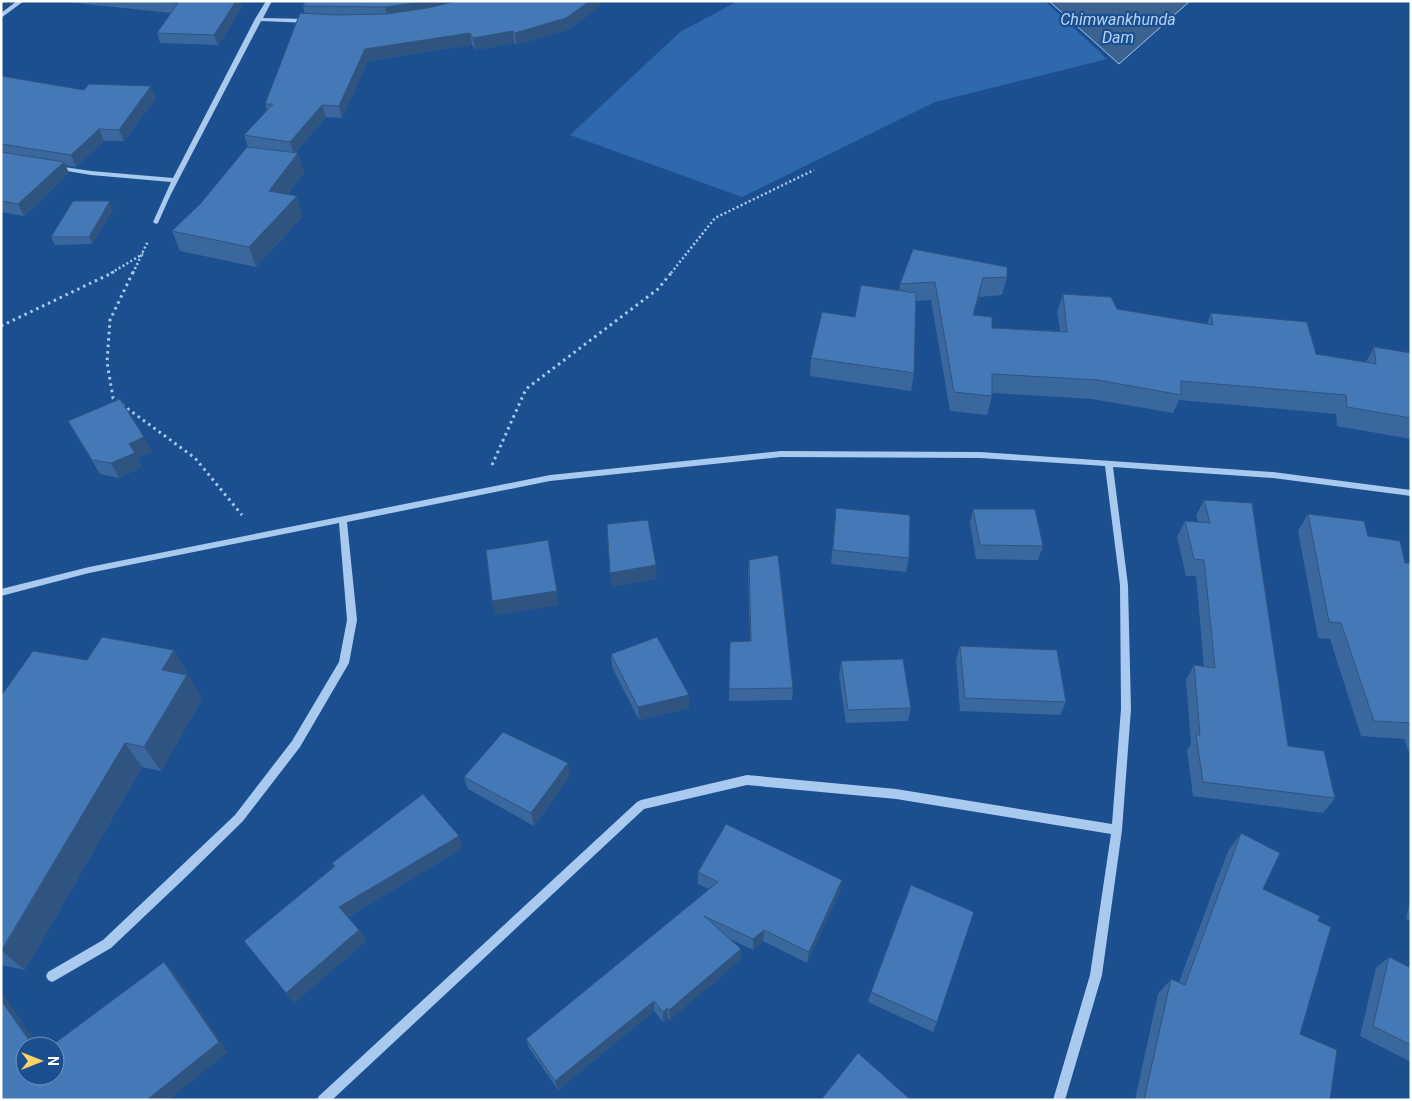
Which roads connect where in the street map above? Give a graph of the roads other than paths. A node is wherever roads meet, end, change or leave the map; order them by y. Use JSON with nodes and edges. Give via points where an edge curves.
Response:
{"nodes":[{"id":1,"x":21,"y":1,"type":"edge"},
{"id":2,"x":269,"y":1,"type":"edge"},
{"id":3,"x":1,"y":16,"type":"edge"},
{"id":4,"x":258,"y":19,"type":"junction"},
{"id":5,"x":312,"y":21,"type":"edge"},
{"id":6,"x":52,"y":167,"type":"edge"},
{"id":7,"x":176,"y":180,"type":"junction"},
{"id":8,"x":156,"y":222,"type":"road end"},
{"id":9,"x":1109,"y":464,"type":"junction"},
{"id":10,"x":1411,"y":493,"type":"edge"},
{"id":11,"x":343,"y":520,"type":"junction"},
{"id":12,"x":1,"y":593,"type":"edge"},
{"id":13,"x":1117,"y":830,"type":"junction"},
{"id":14,"x":52,"y":976,"type":"dead end"},
{"id":15,"x":323,"y":1100,"type":"edge"},
{"id":16,"x":1058,"y":1100,"type":"edge"}],
"edges":[{"from":1,"to":3,"type":"street"},
{"from":2,"to":4,"type":"street"},
{"from":4,"to":5,"type":"street"},
{"from":4,"to":7,"type":"street"},
{"from":6,"to":7,"type":"street"},
{"from":7,"to":8,"type":"street"},
{"from":9,"to":10,"type":"street","via":[[1273,474]]},
{"from":9,"to":11,"type":"street","via":[[980,455],[781,454],[550,478]]},
{"from":9,"to":13,"type":"street","via":[[1124,585],[1126,710]]},
{"from":11,"to":12,"type":"street","via":[[89,570]]},
{"from":11,"to":14,"type":"street","via":[[352,620],[344,663],[296,744],[239,818],[184,872],[107,944]]},
{"from":13,"to":15,"type":"street","via":[[896,794],[747,780],[641,805]]},
{"from":13,"to":16,"type":"street","via":[[1096,975]]}]}
